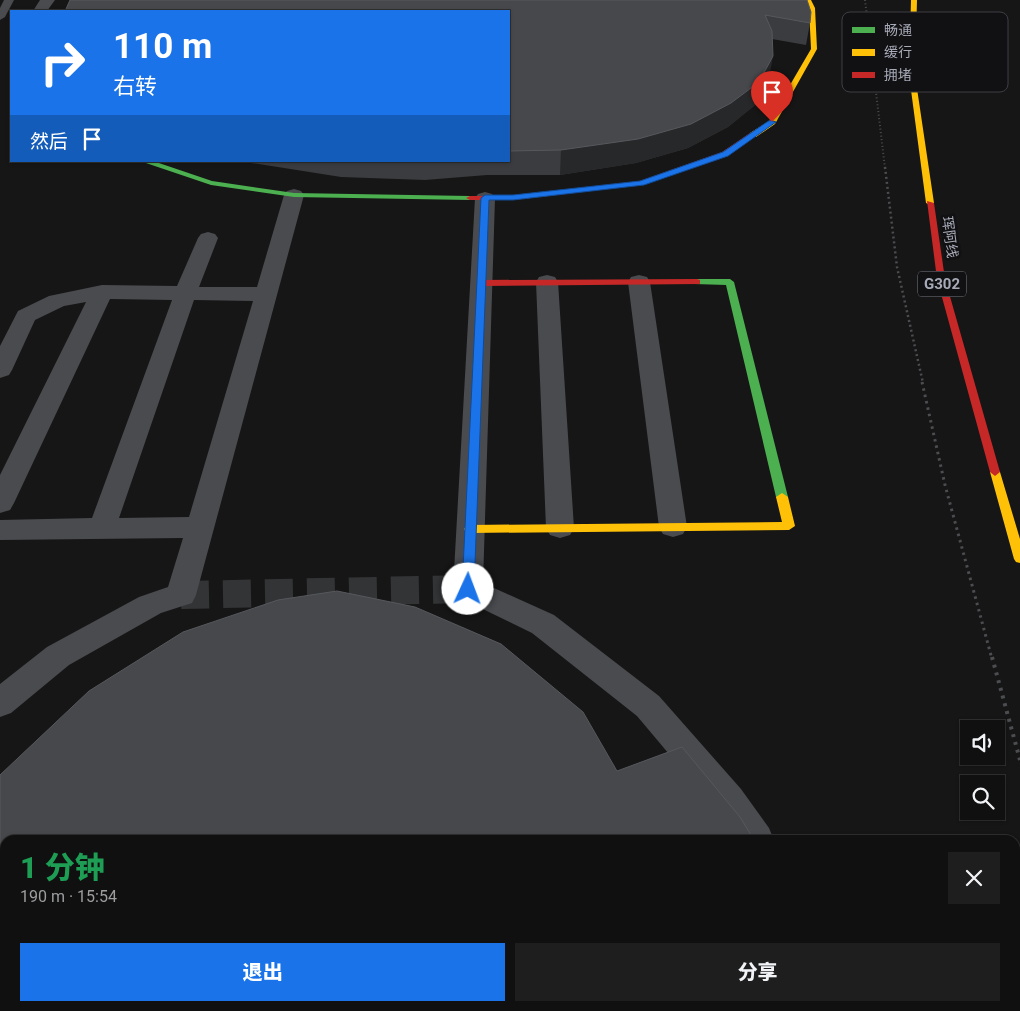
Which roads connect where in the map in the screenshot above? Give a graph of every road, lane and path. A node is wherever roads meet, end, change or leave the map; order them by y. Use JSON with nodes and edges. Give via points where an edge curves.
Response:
{"nodes":[{"id":1,"x":9,"y":0,"type":"edge"},
{"id":2,"x":808,"y":0,"type":"edge"},
{"id":3,"x":0,"y":17,"type":"edge"},
{"id":4,"x":876,"y":92,"type":"edge"},
{"id":5,"x":914,"y":92,"type":"edge"},
{"id":6,"x":147,"y":162,"type":"edge"},
{"id":7,"x":294,"y":195,"type":"junction"},
{"id":8,"x":485,"y":198,"type":"junction"},
{"id":9,"x":208,"y":238,"type":"dead end"},
{"id":10,"x":547,"y":282,"type":"junction"},
{"id":11,"x":639,"y":282,"type":"junction"},
{"id":12,"x":481,"y":283,"type":"junction"},
{"id":13,"x":102,"y":292,"type":"junction"},
{"id":14,"x":186,"y":293,"type":"junction"},
{"id":15,"x":266,"y":294,"type":"junction"},
{"id":16,"x":0,"y":370,"type":"edge"},
{"id":17,"x":7,"y":472,"type":"edge"},
{"id":18,"x":0,"y":503,"type":"edge"},
{"id":19,"x":200,"y":527,"type":"junction"},
{"id":20,"x":673,"y":527,"type":"junction"},
{"id":21,"x":102,"y":528,"type":"junction"},
{"id":22,"x":560,"y":528,"type":"junction"},
{"id":23,"x":470,"y":529,"type":"junction"},
{"id":24,"x":0,"y":530,"type":"edge"},
{"id":25,"x":1020,"y":559,"type":"edge"},
{"id":26,"x":0,"y":703,"type":"edge"},
{"id":27,"x":1020,"y":760,"type":"edge"},
{"id":28,"x":753,"y":835,"type":"edge"}],
"edges":[{"from":1,"to":3,"type":"lane"},
{"from":2,"to":8,"type":"main road","via":[[812,8],[814,49],[797,82],[772,122],[725,154],[641,183],[513,198]]},
{"from":4,"to":27,"type":"path","via":[[897,268],[945,485]]},
{"from":5,"to":25,"type":"main road","name":"珲阿线","number":"G302","via":[[941,279]]},
{"from":6,"to":7,"type":"main road","via":[[211,182]]},
{"from":7,"to":8,"type":"main road"},
{"from":7,"to":15,"type":"street"},
{"from":8,"to":12,"type":"street"},
{"from":9,"to":14,"type":"street"},
{"from":10,"to":11,"type":"main road"},
{"from":10,"to":12,"type":"main road"},
{"from":10,"to":22,"type":"street"},
{"from":11,"to":20,"type":"street"},
{"from":11,"to":20,"type":"main road","via":[[730,282],[789,526]]},
{"from":12,"to":23,"type":"street"},
{"from":13,"to":14,"type":"street"},
{"from":13,"to":16,"type":"street","via":[[56,301],[26,316]]},
{"from":13,"to":17,"type":"street"},
{"from":14,"to":15,"type":"street"},
{"from":14,"to":21,"type":"street"},
{"from":15,"to":19,"type":"street"},
{"from":17,"to":18,"type":"street"},
{"from":19,"to":21,"type":"street"},
{"from":19,"to":26,"type":"street","via":[[181,595],[150,605],[58,656]]},
{"from":20,"to":22,"type":"main road"},
{"from":21,"to":24,"type":"street"},
{"from":22,"to":23,"type":"main road"},
{"from":23,"to":28,"type":"street","via":[[468,589],[543,624],[648,706],[730,800]]}]}
